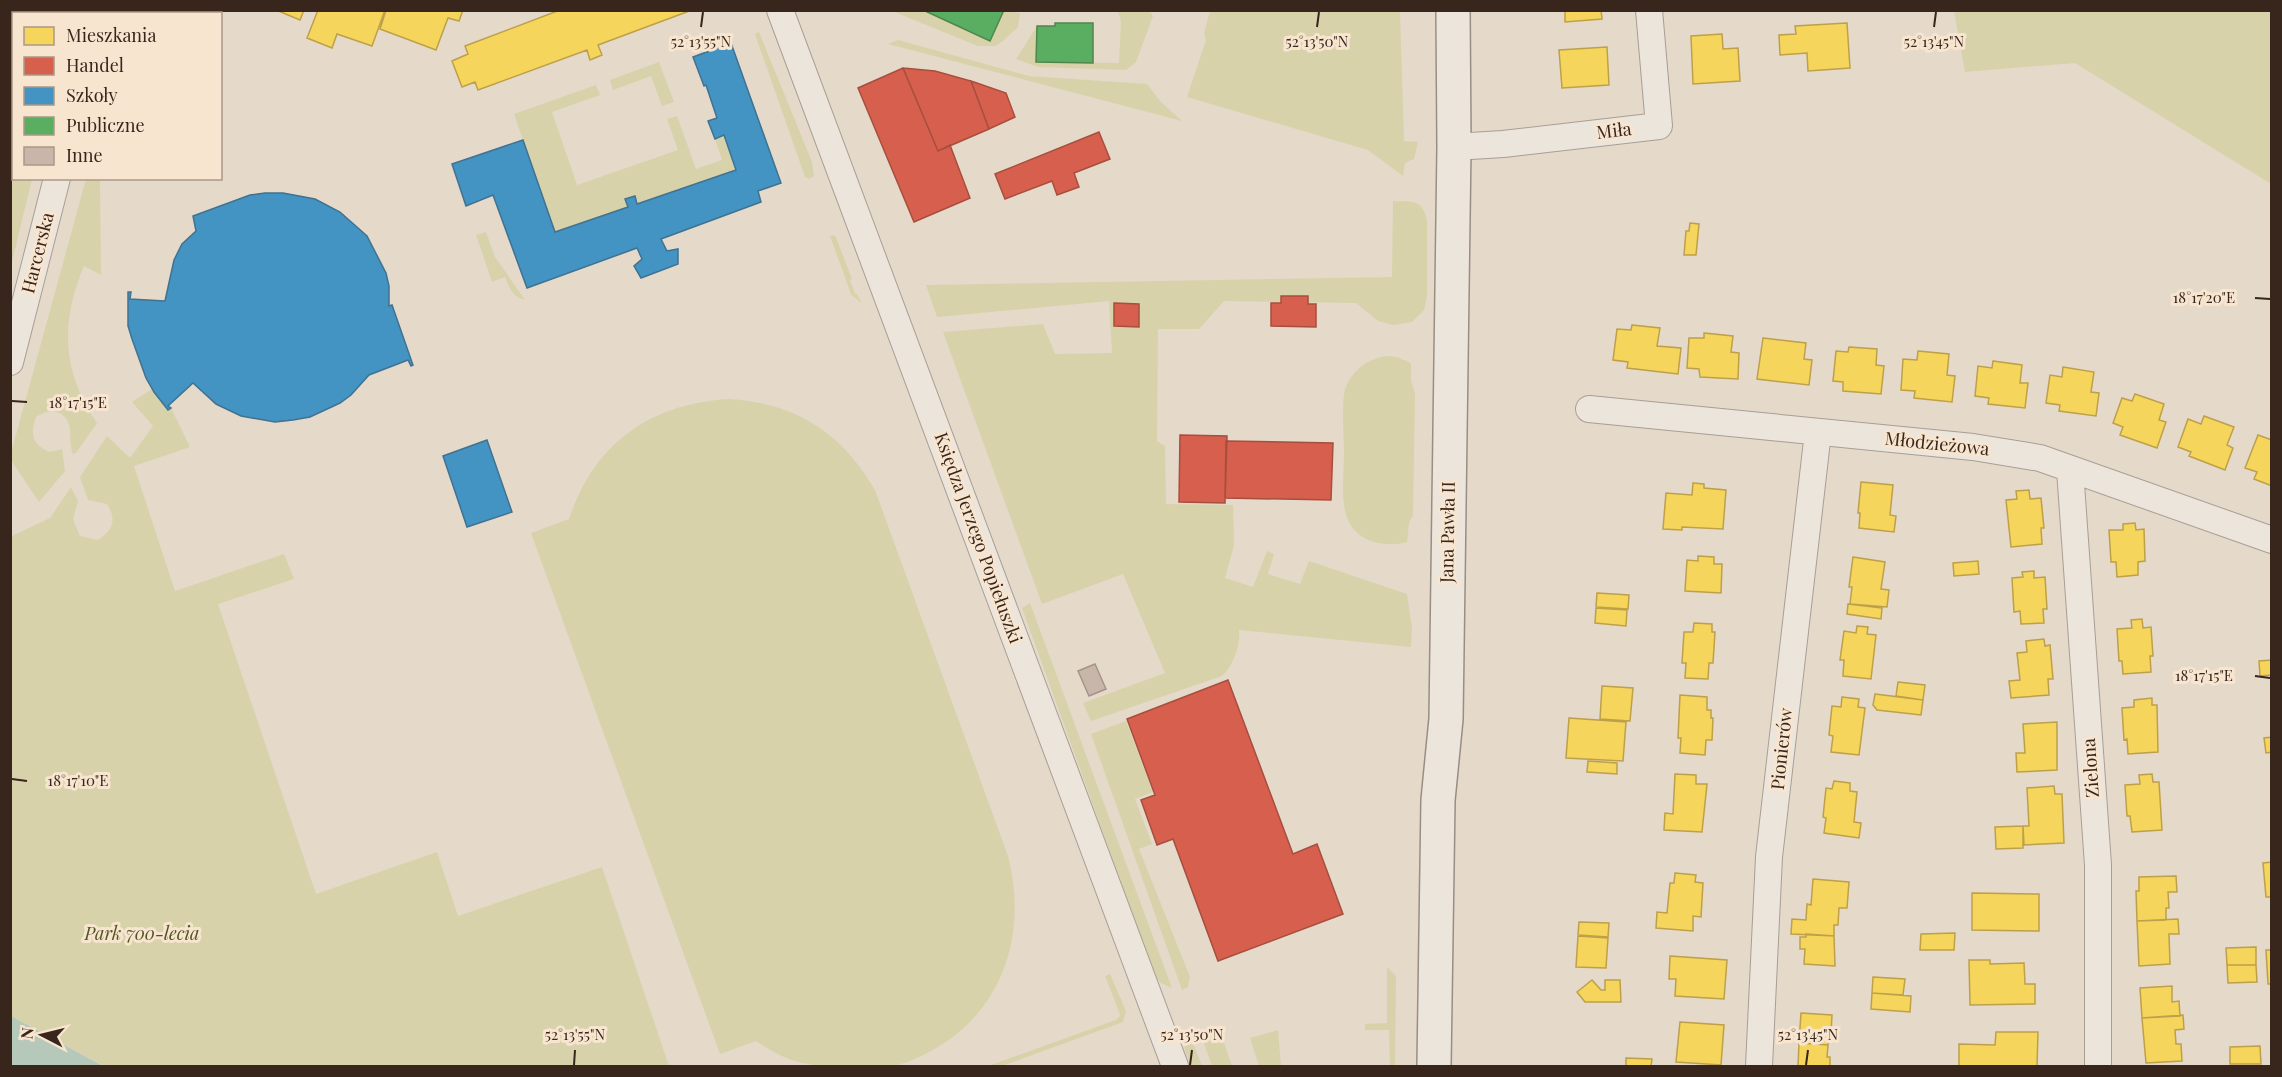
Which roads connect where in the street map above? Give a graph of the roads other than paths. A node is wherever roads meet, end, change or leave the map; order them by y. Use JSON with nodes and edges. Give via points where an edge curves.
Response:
{"nodes":[{"id":1,"x":780,"y":10,"type":"edge"},
{"id":2,"x":1453,"y":10,"type":"edge"},
{"id":3,"x":1649,"y":10,"type":"edge"},
{"id":4,"x":1454,"y":147,"type":"junction"},
{"id":5,"x":56,"y":180,"type":"edge"},
{"id":6,"x":10,"y":362,"type":"edge"},
{"id":7,"x":1589,"y":409,"type":"dead end"},
{"id":8,"x":1818,"y":432,"type":"junction"},
{"id":9,"x":2070,"y":470,"type":"junction"},
{"id":10,"x":2271,"y":540,"type":"edge"},
{"id":11,"x":1433,"y":1062,"type":"edge"},
{"id":12,"x":1175,"y":1066,"type":"edge"},
{"id":13,"x":1759,"y":1066,"type":"edge"},
{"id":14,"x":2098,"y":1066,"type":"edge"}],
"edges":[{"from":1,"to":12,"type":"street","name":"Księdza Jerzego Popiełuszki"},
{"from":2,"to":4,"type":"main road","name":"Jana Pawła II"},
{"from":3,"to":4,"type":"street","name":"Miła","via":[[1659,126]]},
{"from":4,"to":11,"type":"main road","name":"Jana Pawła II","via":[[1446,719],[1438,800]]},
{"from":5,"to":6,"type":"street","name":"Harcerska"},
{"from":7,"to":8,"type":"street","name":"Młodzieżowa"},
{"from":8,"to":9,"type":"street","name":"Młodzieżowa","via":[[1973,447],[2040,458]]},
{"from":8,"to":13,"type":"street","name":"Pionierów","via":[[1769,857]]},
{"from":9,"to":10,"type":"street","name":"Młodzieżowa"},
{"from":9,"to":14,"type":"street","name":"Zielona","via":[[2098,865]]}]}
